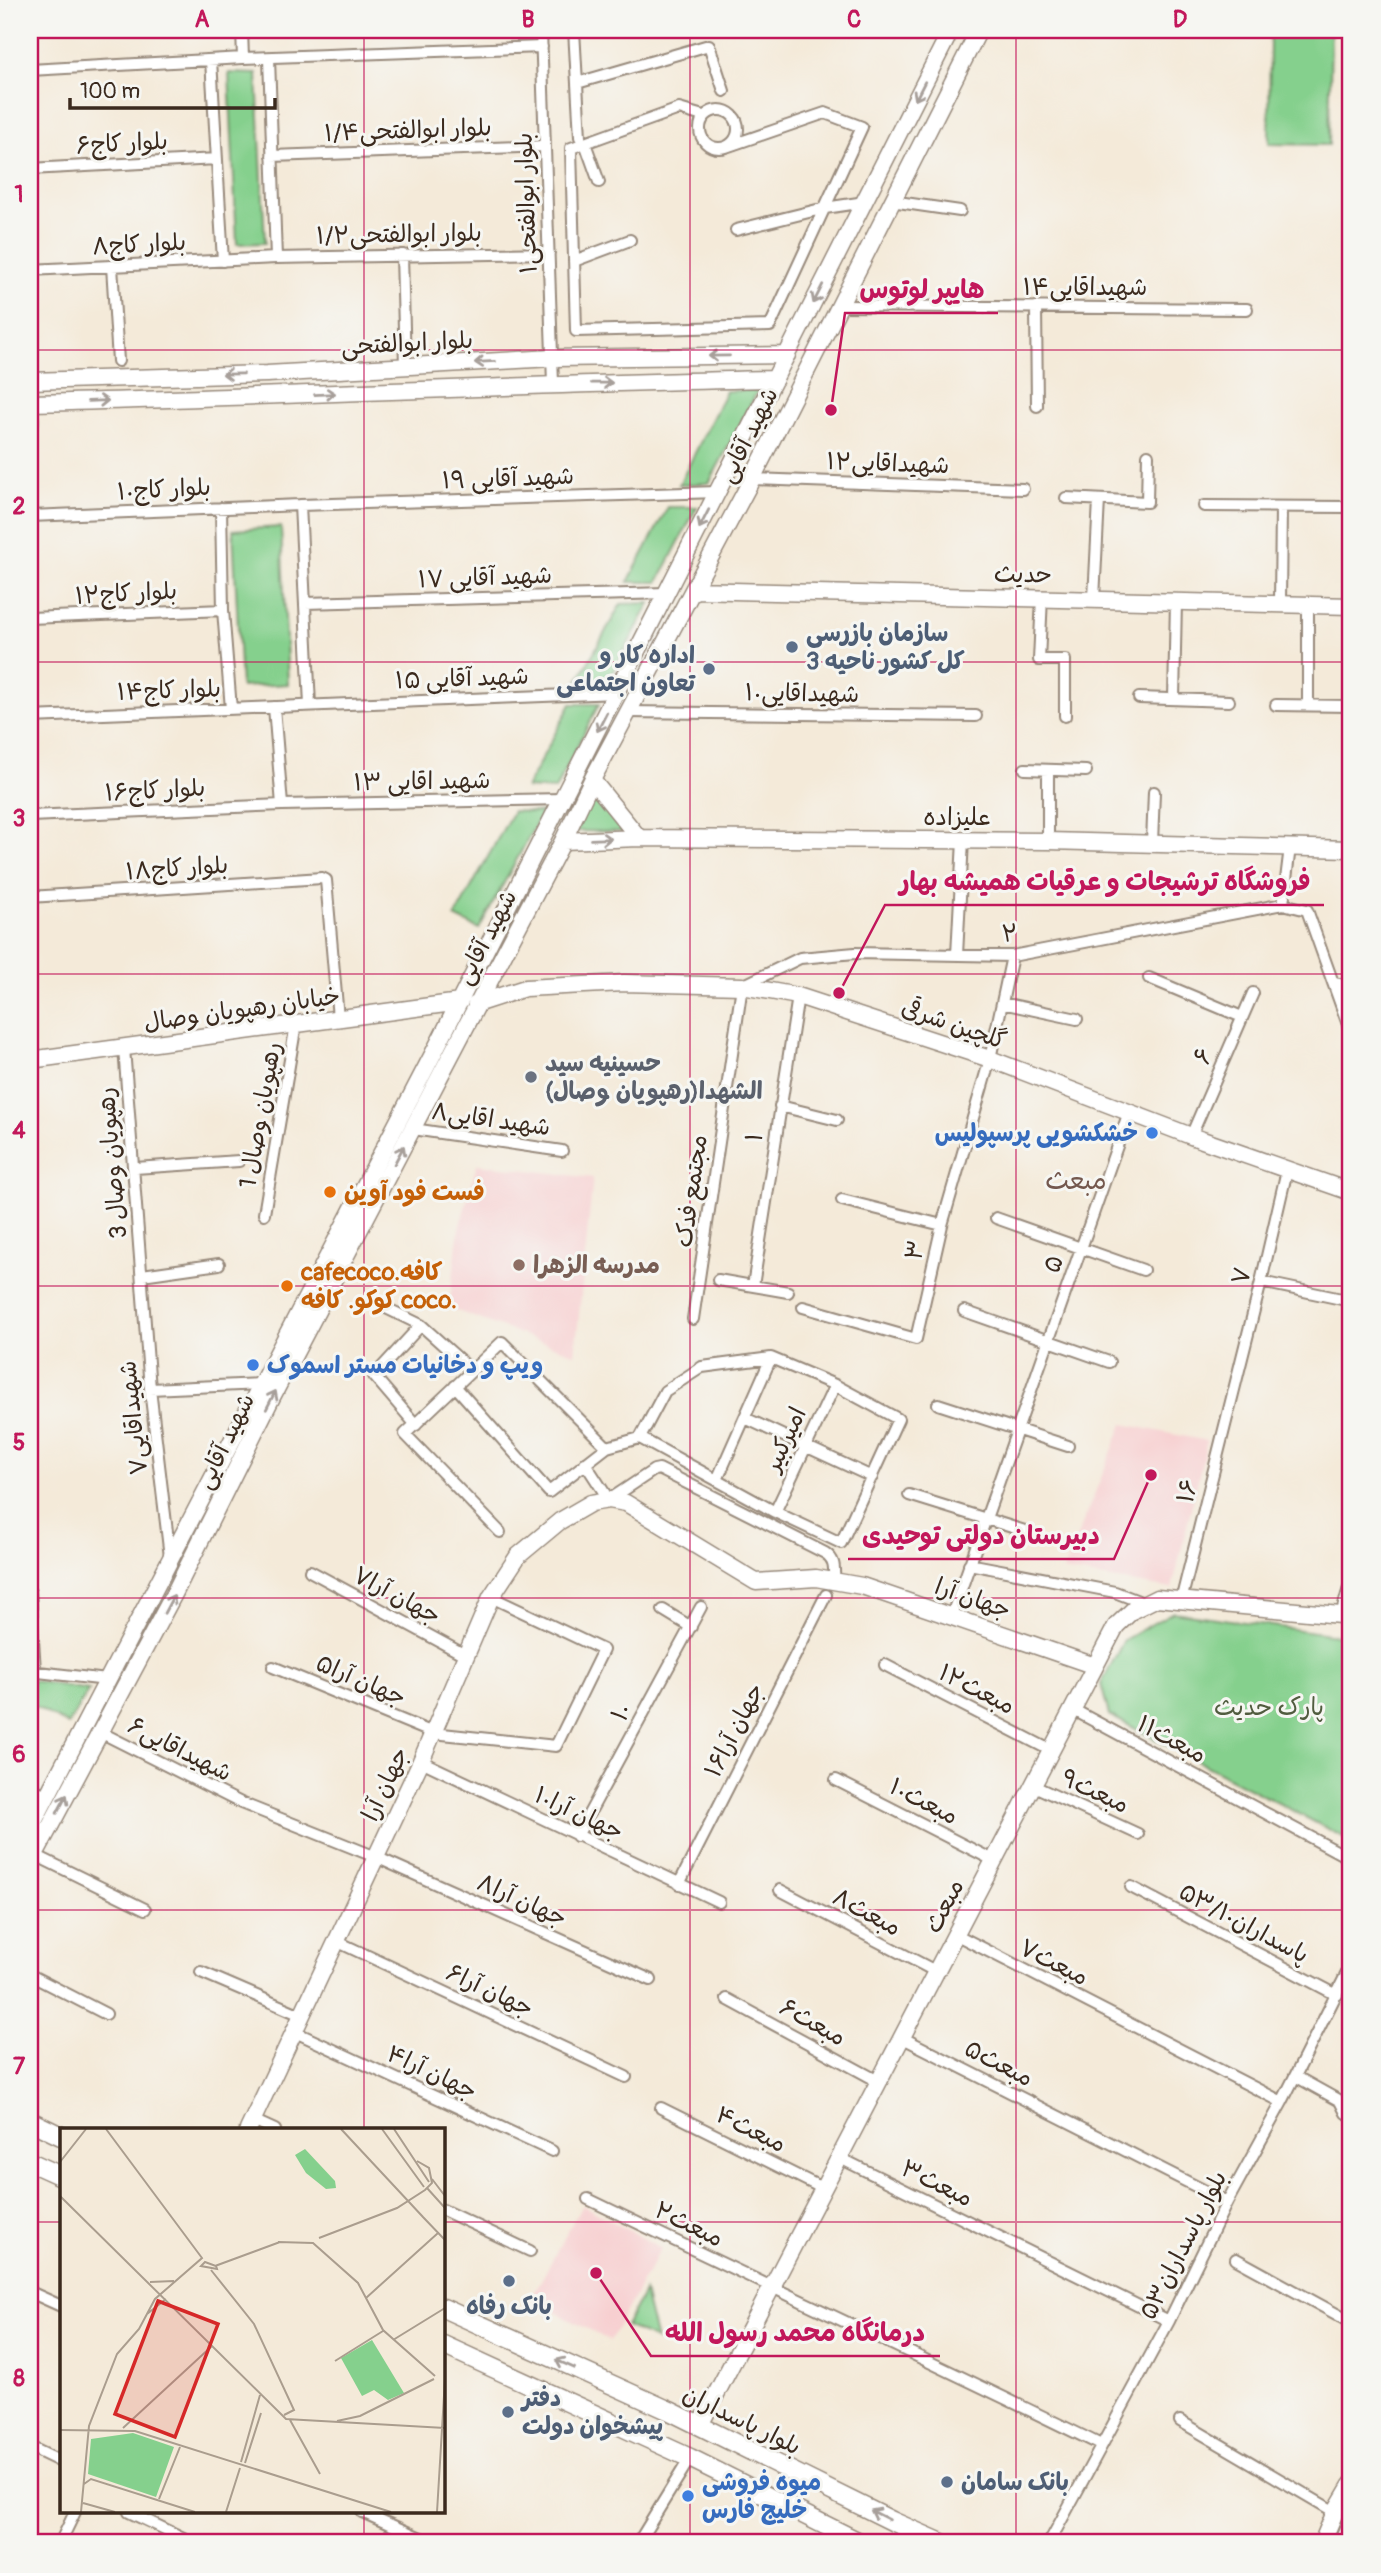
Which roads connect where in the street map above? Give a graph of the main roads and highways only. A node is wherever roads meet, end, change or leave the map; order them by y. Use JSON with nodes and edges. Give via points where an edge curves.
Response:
{"nodes":[{"id":1,"x":30,"y":2122,"type":"edge"},
{"id":2,"x":60,"y":2136,"type":"edge"},
{"id":3,"x":30,"y":2162,"type":"edge"},
{"id":4,"x":60,"y":2176,"type":"edge"},
{"id":5,"x":444,"y":2308,"type":"edge"},
{"id":6,"x":444,"y":2345,"type":"edge"},
{"id":7,"x":1351,"y":2524,"type":"edge"},
{"id":8,"x":861,"y":2543,"type":"edge"},
{"id":9,"x":942,"y":2543,"type":"edge"},
{"id":10,"x":1343,"y":2543,"type":"edge"}],
"edges":[{"from":1,"to":2,"type":"main road"},
{"from":3,"to":4,"type":"main road"},
{"from":9,"to":5,"type":"main road","name":"بلوار پاسداران","one_way":true},
{"from":6,"to":8,"type":"main road","via":[[690,2458]]},
{"from":7,"to":10,"type":"main road"}]}
